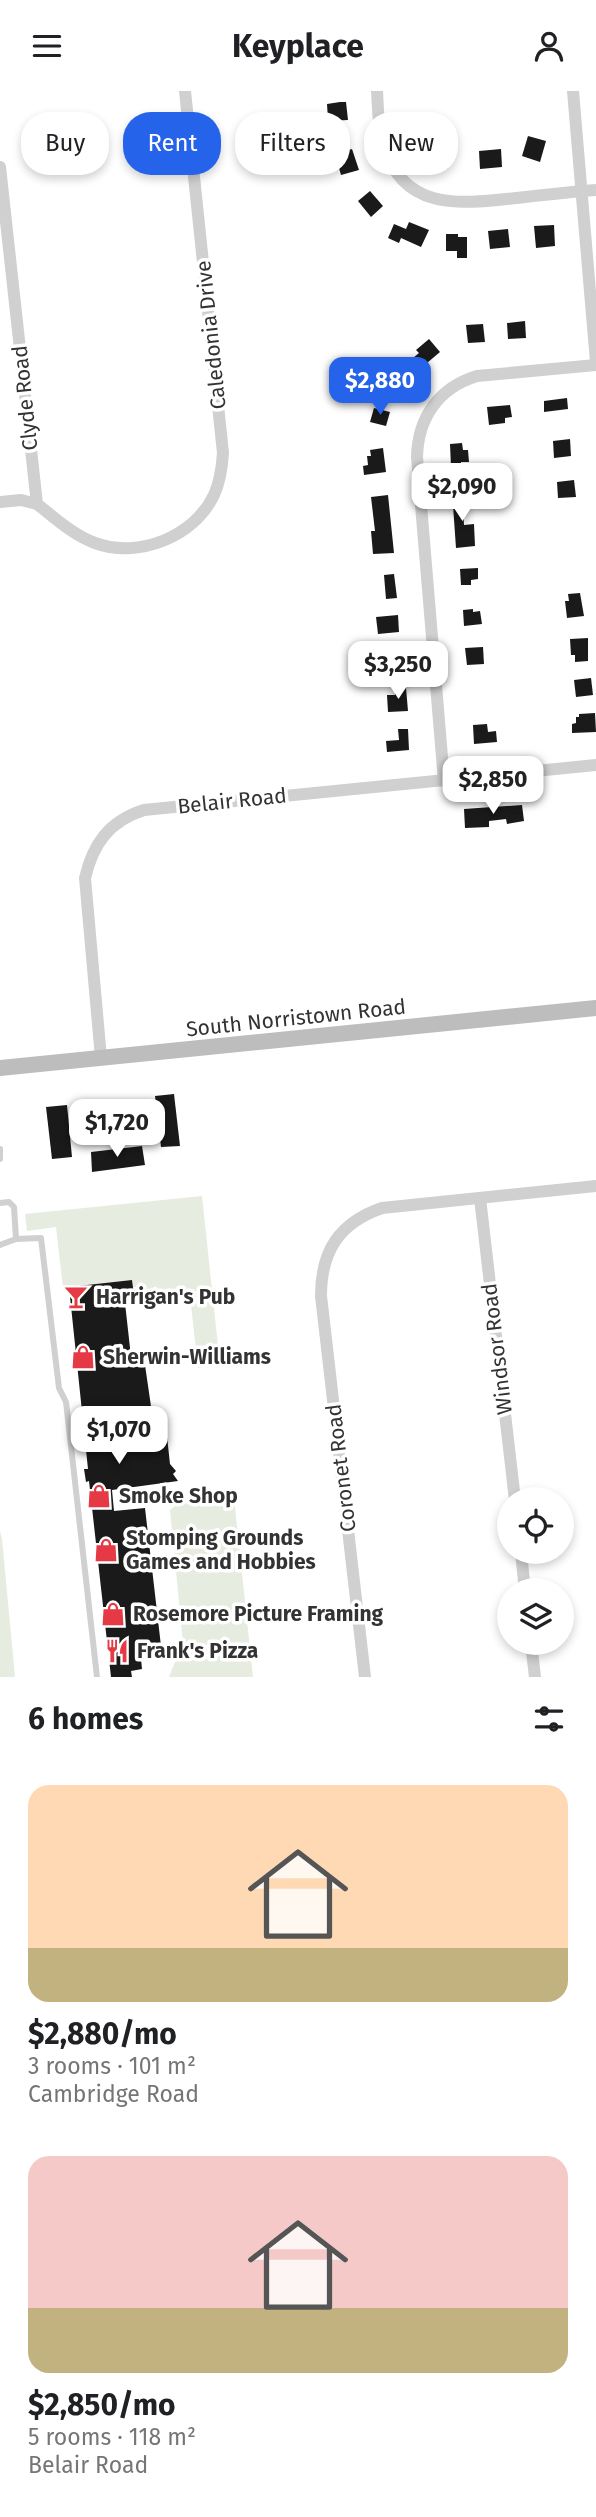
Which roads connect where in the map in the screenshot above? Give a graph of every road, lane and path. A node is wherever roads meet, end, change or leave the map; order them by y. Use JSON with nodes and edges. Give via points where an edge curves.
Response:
{"nodes":[{"id":1,"x":185,"y":91,"type":"edge"},
{"id":2,"x":377,"y":91,"type":"edge"},
{"id":3,"x":573,"y":91,"type":"edge"},
{"id":4,"x":0,"y":167,"type":"edge"},
{"id":5,"x":596,"y":190,"type":"edge"},
{"id":6,"x":582,"y":191,"type":"junction"},
{"id":7,"x":596,"y":364,"type":"edge"},
{"id":8,"x":0,"y":502,"type":"edge"},
{"id":9,"x":37,"y":504,"type":"junction"},
{"id":10,"x":596,"y":765,"type":"edge"},
{"id":11,"x":444,"y":781,"type":"junction"},
{"id":12,"x":596,"y":1008,"type":"edge"},
{"id":13,"x":101,"y":1058,"type":"junction"},
{"id":14,"x":0,"y":1068,"type":"edge"},
{"id":15,"x":0,"y":1149,"type":"edge"},
{"id":16,"x":0,"y":1159,"type":"edge"},
{"id":17,"x":596,"y":1186,"type":"edge"},
{"id":18,"x":480,"y":1198,"type":"junction"},
{"id":19,"x":0,"y":1203,"type":"edge"},
{"id":20,"x":16,"y":1239,"type":"junction"},
{"id":21,"x":0,"y":1245,"type":"edge"},
{"id":22,"x":513,"y":1487,"type":"edge"},
{"id":23,"x":532,"y":1655,"type":"edge"},
{"id":24,"x":97,"y":1677,"type":"edge"},
{"id":25,"x":365,"y":1677,"type":"edge"},
{"id":26,"x":535,"y":1677,"type":"edge"}],
"edges":[{"from":1,"to":9,"type":"street","name":"Caledonia Drive","via":[[220,427],[221,472],[214,496],[200,516],[171,538],[125,549],[98,545],[77,535]]},
{"from":2,"to":6,"type":"street","via":[[380,131],[391,163],[406,183],[423,194],[465,204]]},
{"from":3,"to":6,"type":"street"},
{"from":4,"to":9,"type":"street","name":"Clyde Road"},
{"from":5,"to":6,"type":"street"},
{"from":6,"to":7,"type":"street"},
{"from":7,"to":11,"type":"street","via":[[477,376],[451,387],[435,402],[422,425],[417,457]]},
{"from":8,"to":9,"type":"street"},
{"from":10,"to":11,"type":"street","name":"Belair Road"},
{"from":11,"to":13,"type":"street","name":"Belair Road","via":[[144,810],[109,828],[93,851],[85,879]]},
{"from":12,"to":13,"type":"street","name":"South Norristown Road"},
{"from":13,"to":14,"type":"street","name":"South Norristown Road"},
{"from":15,"to":16,"type":"lane"},
{"from":17,"to":18,"type":"street"},
{"from":18,"to":22,"type":"street","name":"Windsor Road"},
{"from":18,"to":25,"type":"street","name":"Coronet Road","via":[[382,1207],[366,1213],[344,1229],[322,1269],[321,1296]]},
{"from":19,"to":20,"type":"lane","via":[[14,1207]]},
{"from":20,"to":21,"type":"lane"},
{"from":20,"to":24,"type":"lane","via":[[41,1238],[59,1388],[66,1402]]},
{"from":23,"to":26,"type":"street"}]}
